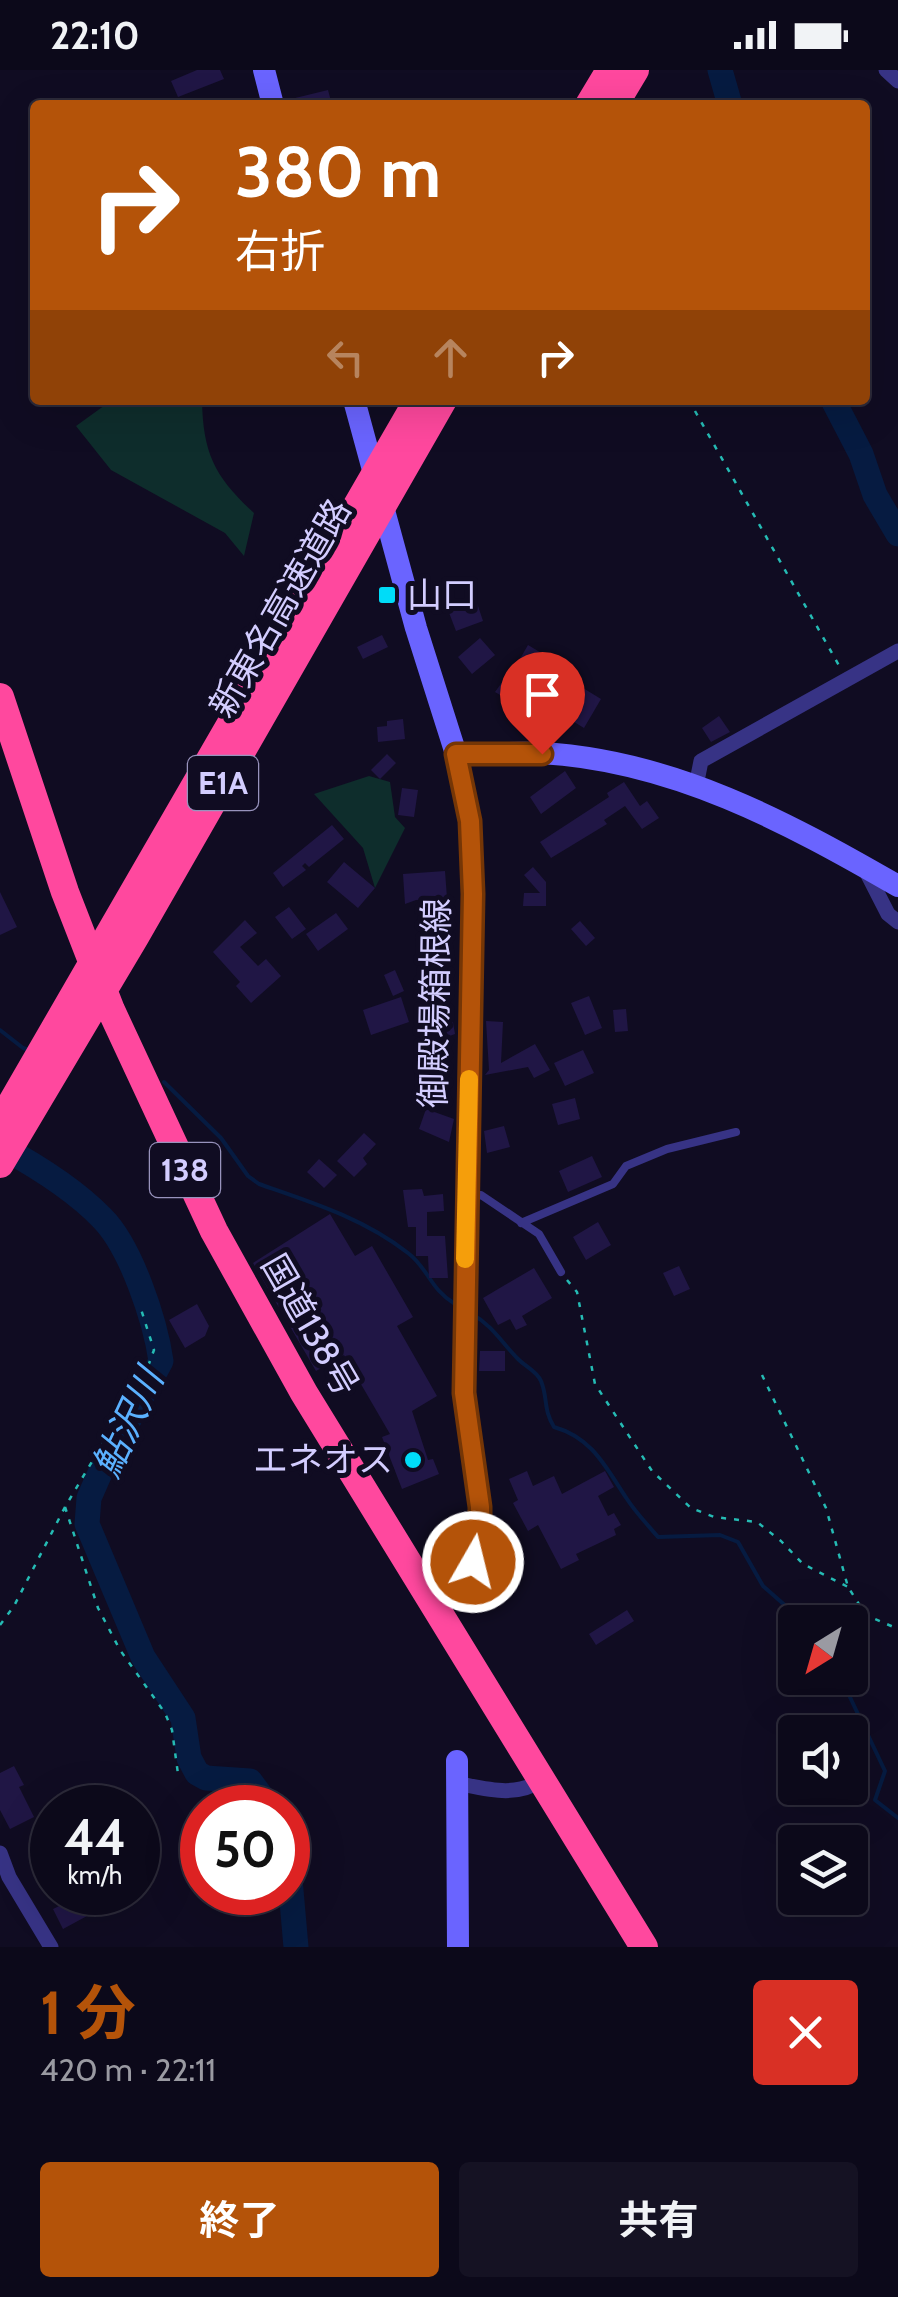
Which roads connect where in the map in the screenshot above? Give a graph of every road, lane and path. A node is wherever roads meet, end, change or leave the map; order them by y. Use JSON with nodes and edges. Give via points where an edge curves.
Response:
{"nodes":[{"id":1,"x":264,"y":70,"type":"edge"},
{"id":2,"x":610,"y":70,"type":"edge"},
{"id":3,"x":635,"y":70,"type":"edge"},
{"id":4,"x":886,"y":70,"type":"edge"},
{"id":5,"x":898,"y":81,"type":"edge"},
{"id":6,"x":272,"y":100,"type":"edge"},
{"id":7,"x":592,"y":100,"type":"edge"},
{"id":8,"x":617,"y":100,"type":"edge"},
{"id":9,"x":355,"y":405,"type":"edge"},
{"id":10,"x":415,"y":405,"type":"edge"},
{"id":11,"x":439,"y":405,"type":"edge"},
{"id":12,"x":695,"y":411,"type":"dead end"},
{"id":13,"x":898,"y":651,"type":"edge"},
{"id":14,"x":846,"y":678,"type":"junction"},
{"id":15,"x":0,"y":697,"type":"edge"},
{"id":16,"x":456,"y":754,"type":"junction"},
{"id":17,"x":696,"y":786,"type":"junction"},
{"id":18,"x":863,"y":866,"type":"junction"},
{"id":19,"x":898,"y":886,"type":"edge"},
{"id":20,"x":898,"y":922,"type":"edge"},
{"id":21,"x":0,"y":1123,"type":"edge"},
{"id":22,"x":736,"y":1132,"type":"dead end"},
{"id":23,"x":0,"y":1164,"type":"edge"},
{"id":24,"x":466,"y":1198,"type":"junction"},
{"id":25,"x":521,"y":1222,"type":"junction"},
{"id":26,"x":561,"y":1272,"type":"joint"},
{"id":27,"x":140,"y":1306,"type":"dead end"},
{"id":28,"x":762,"y":1376,"type":"dead end"},
{"id":29,"x":65,"y":1507,"type":"junction"},
{"id":30,"x":848,"y":1587,"type":"junction"},
{"id":31,"x":438,"y":1610,"type":"junction"},
{"id":32,"x":0,"y":1625,"type":"edge"},
{"id":33,"x":898,"y":1630,"type":"edge"},
{"id":34,"x":457,"y":1772,"type":"joint"},
{"id":35,"x":178,"y":1774,"type":"dead end"},
{"id":36,"x":542,"y":1780,"type":"junction"},
{"id":37,"x":0,"y":1853,"type":"edge"},
{"id":38,"x":51,"y":1947,"type":"edge"},
{"id":39,"x":458,"y":1947,"type":"edge"},
{"id":40,"x":644,"y":1947,"type":"edge"}],
"edges":[{"from":1,"to":6,"type":"main road"},
{"from":2,"to":7,"type":"highway"},
{"from":3,"to":8,"type":"highway"},
{"from":4,"to":5,"type":"street"},
{"from":9,"to":16,"type":"main road","name":"御殿場箱根線"},
{"from":10,"to":21,"type":"highway","name":"新東名高速道路","number":"E1A"},
{"from":11,"to":23,"type":"highway","name":"新東名高速道路","number":"E1A"},
{"from":12,"to":14,"type":"path"},
{"from":13,"to":14,"type":"street"},
{"from":14,"to":17,"type":"street","via":[[701,761]]},
{"from":15,"to":31,"type":"highway","name":"国道138号","number":"138","via":[[112,1010],[214,1231]]},
{"from":16,"to":17,"type":"main road","via":[[542,754],[610,763]]},
{"from":16,"to":24,"type":"main road","name":"御殿場箱根線","via":[[470,821],[473,894]]},
{"from":17,"to":18,"type":"main road","via":[[801,830]]},
{"from":18,"to":19,"type":"main road"},
{"from":18,"to":20,"type":"street"},
{"from":22,"to":25,"type":"lane","via":[[653,1154],[626,1166],[613,1184]]},
{"from":24,"to":25,"type":"lane","via":[[482,1194]]},
{"from":24,"to":31,"type":"main road","name":"御殿場箱根線","via":[[464,1393],[480,1538],[473,1562]]},
{"from":25,"to":26,"type":"lane","via":[[539,1234]]},
{"from":26,"to":30,"type":"path","via":[[577,1292],[595,1384],[652,1471],[691,1508],[757,1522],[803,1564]]},
{"from":27,"to":29,"type":"path","via":[[154,1350],[147,1369]]},
{"from":28,"to":30,"type":"path","via":[[826,1508]]},
{"from":29,"to":32,"type":"path"},
{"from":29,"to":35,"type":"path","via":[[98,1608],[172,1730]]},
{"from":30,"to":33,"type":"path","via":[[866,1615]]},
{"from":31,"to":36,"type":"highway","name":"国道138号","number":"138"},
{"from":34,"to":36,"type":"street","via":[[502,1792],[521,1792]]},
{"from":34,"to":39,"type":"main road"},
{"from":36,"to":40,"type":"highway","name":"国道138号","number":"138"},
{"from":37,"to":38,"type":"street"}]}
